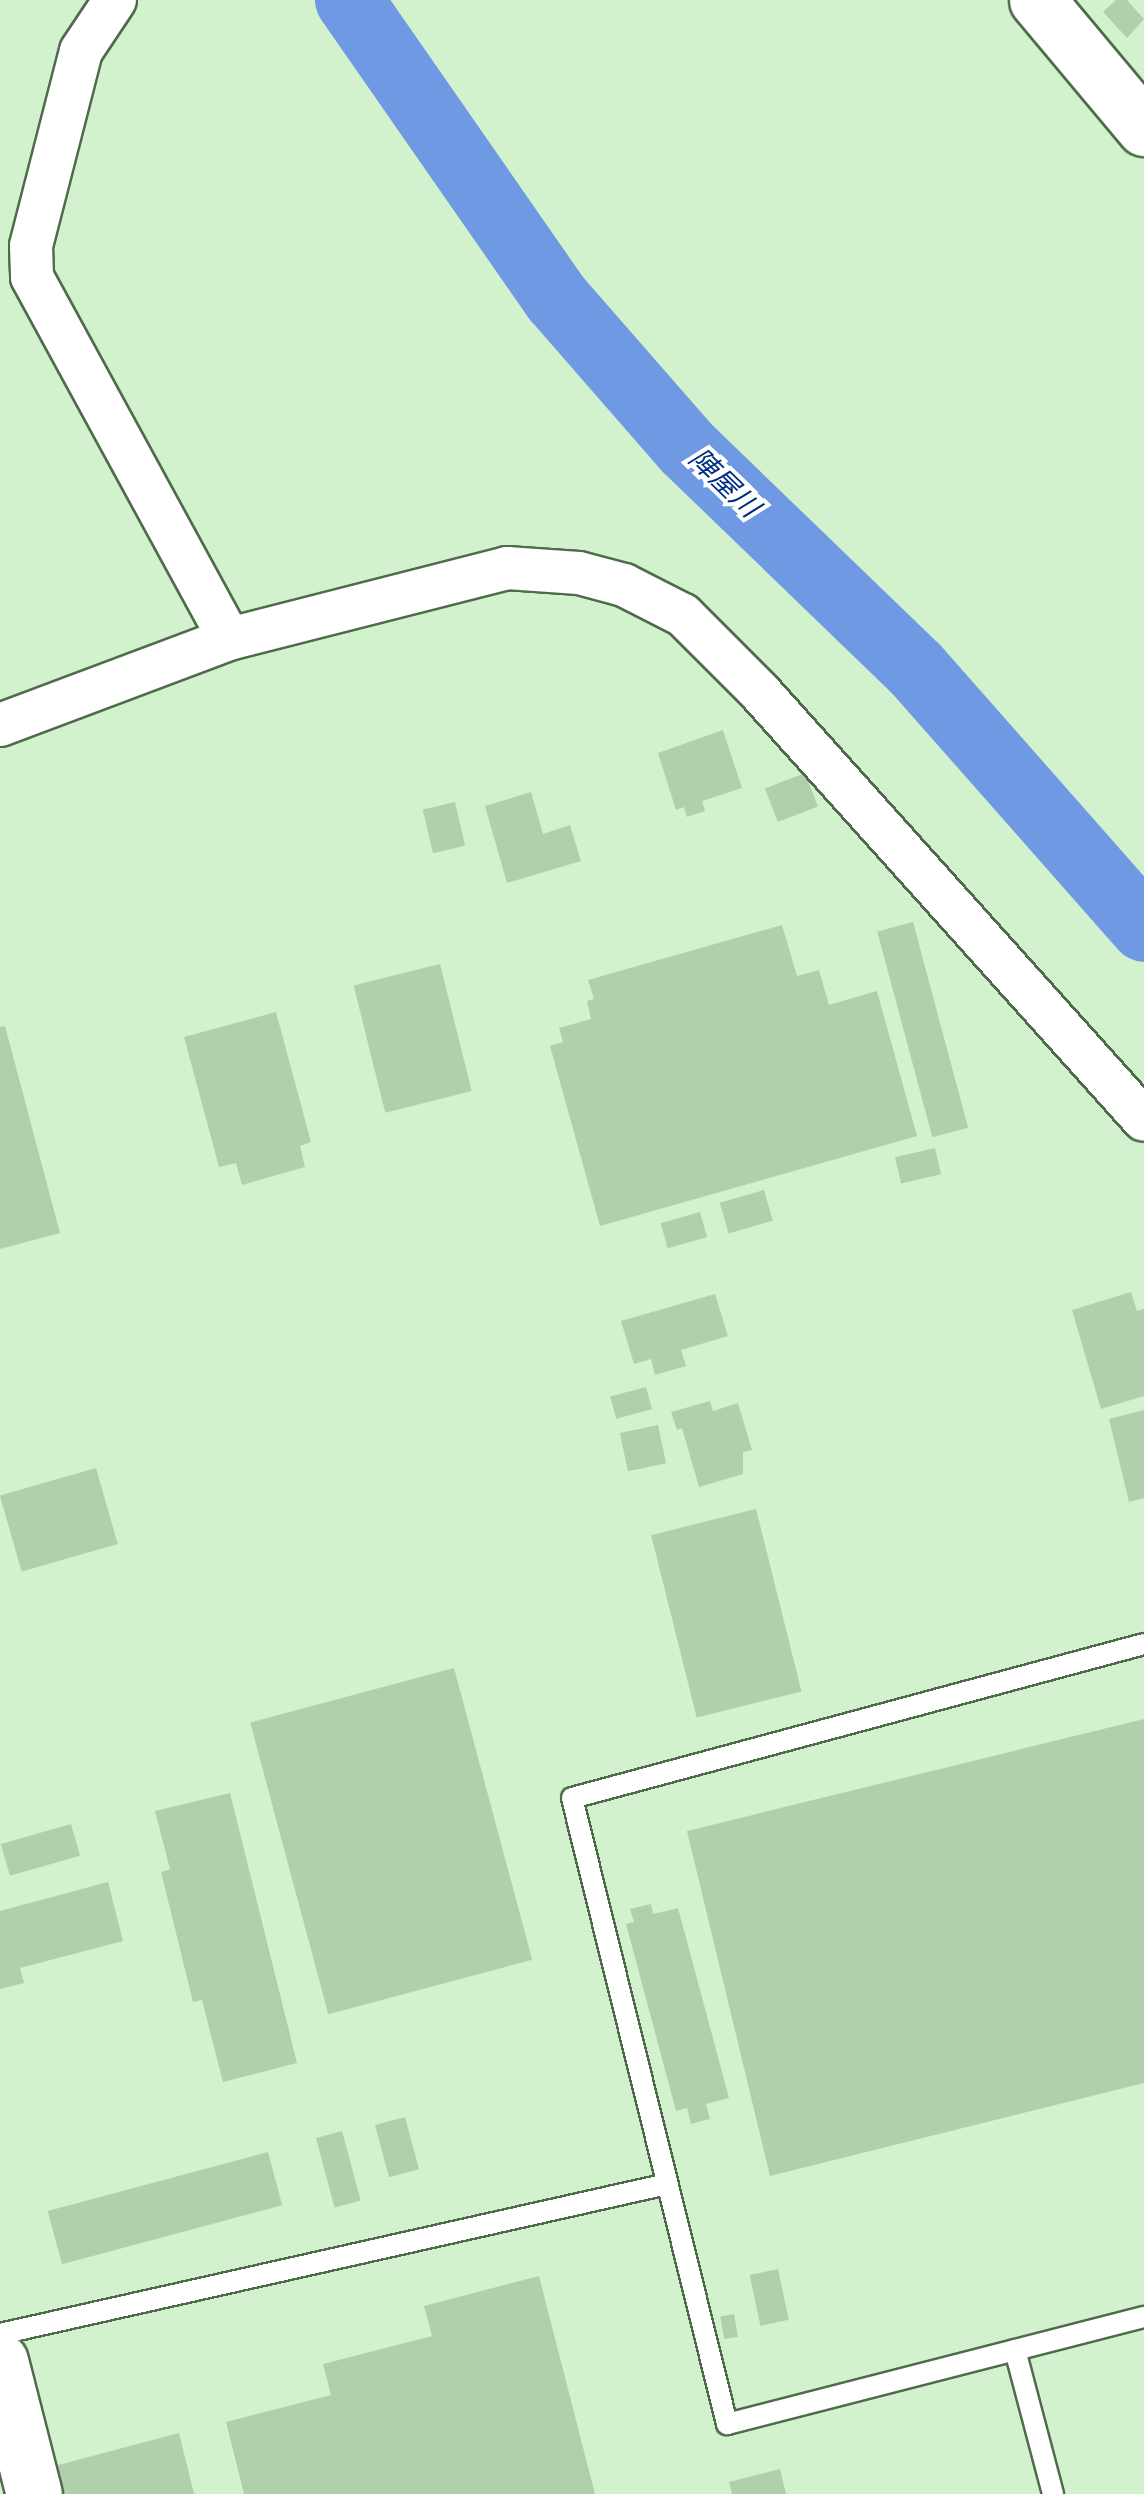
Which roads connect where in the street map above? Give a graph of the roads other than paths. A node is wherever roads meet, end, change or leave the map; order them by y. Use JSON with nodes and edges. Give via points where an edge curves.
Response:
{"nodes":[{"id":1,"x":115,"y":0,"type":"edge"},
{"id":2,"x":1037,"y":0,"type":"edge"},
{"id":3,"x":1144,"y":128,"type":"edge"},
{"id":4,"x":229,"y":639,"type":"junction"},
{"id":5,"x":0,"y":724,"type":"edge"},
{"id":6,"x":1144,"y":1120,"type":"edge"},
{"id":7,"x":1144,"y":1644,"type":"edge"},
{"id":8,"x":667,"y":2184,"type":"junction"},
{"id":9,"x":1144,"y":2317,"type":"edge"},
{"id":10,"x":0,"y":2334,"type":"edge"},
{"id":11,"x":1016,"y":2350,"type":"junction"},
{"id":12,"x":0,"y":2362,"type":"edge"},
{"id":13,"x":34,"y":2494,"type":"edge"},
{"id":14,"x":1054,"y":2494,"type":"edge"}],
"edges":[{"from":1,"to":4,"type":"street","via":[[81,51],[30,246],[32,278]]},
{"from":2,"to":3,"type":"main road"},
{"from":4,"to":5,"type":"street"},
{"from":4,"to":6,"type":"street","via":[[507,568],[579,573],[683,615]]},
{"from":7,"to":8,"type":"lane","via":[[572,1798]]},
{"from":8,"to":10,"type":"lane"},
{"from":8,"to":11,"type":"lane","via":[[727,2424]]},
{"from":9,"to":11,"type":"lane"},
{"from":11,"to":14,"type":"lane"},
{"from":12,"to":13,"type":"main road"}]}
